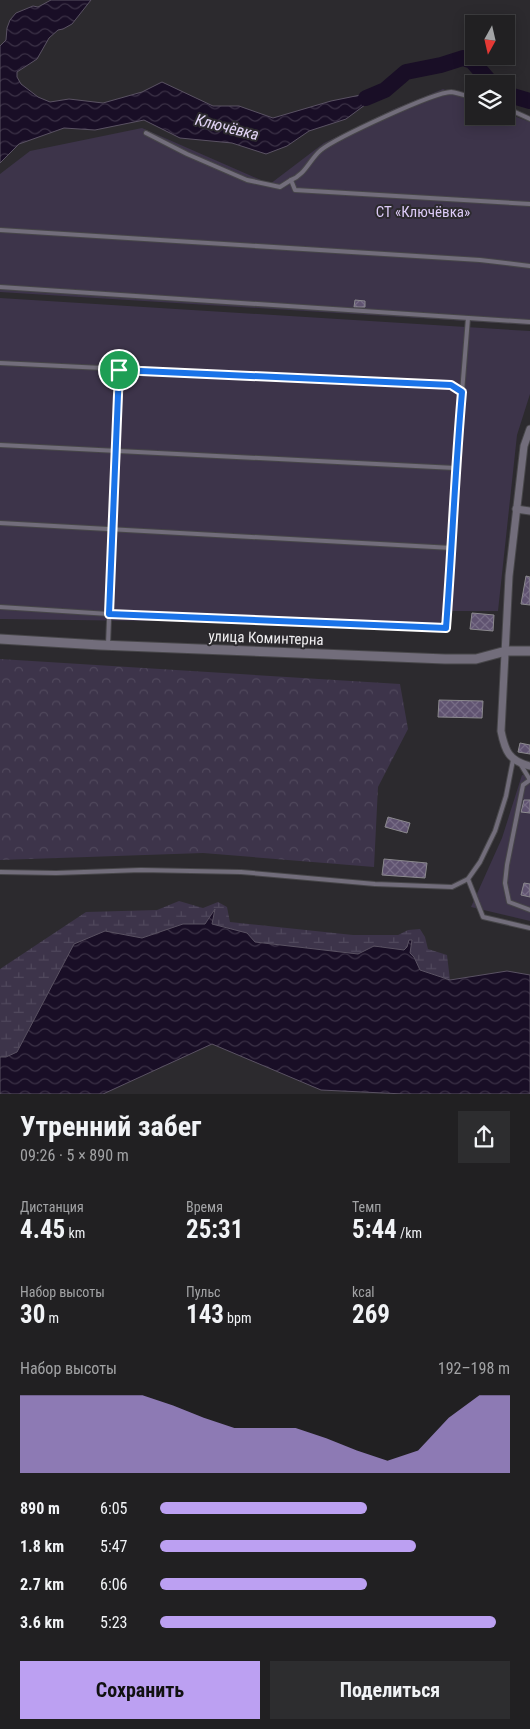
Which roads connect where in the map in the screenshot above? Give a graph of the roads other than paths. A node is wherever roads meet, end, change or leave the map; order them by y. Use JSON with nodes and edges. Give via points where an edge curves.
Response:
{"nodes":[{"id":1,"x":465,"y":96,"type":"edge"},
{"id":2,"x":515,"y":112,"type":"edge"},
{"id":3,"x":530,"y":119,"type":"edge"},
{"id":4,"x":146,"y":133,"type":"dead end"},
{"id":5,"x":293,"y":179,"type":"junction"},
{"id":6,"x":530,"y":204,"type":"edge"},
{"id":7,"x":0,"y":230,"type":"edge"},
{"id":8,"x":530,"y":266,"type":"edge"},
{"id":9,"x":0,"y":288,"type":"edge"},
{"id":10,"x":468,"y":318,"type":"junction"},
{"id":11,"x":530,"y":322,"type":"edge"},
{"id":12,"x":0,"y":363,"type":"edge"},
{"id":13,"x":119,"y":370,"type":"junction"},
{"id":14,"x":462,"y":392,"type":"junction"},
{"id":15,"x":530,"y":429,"type":"edge"},
{"id":16,"x":0,"y":445,"type":"edge"},
{"id":17,"x":116,"y":452,"type":"junction"},
{"id":18,"x":455,"y":468,"type":"junction"},
{"id":19,"x":516,"y":510,"type":"junction"},
{"id":20,"x":530,"y":511,"type":"edge"},
{"id":21,"x":0,"y":523,"type":"edge"},
{"id":22,"x":112,"y":530,"type":"junction"},
{"id":23,"x":452,"y":548,"type":"junction"},
{"id":24,"x":0,"y":607,"type":"edge"},
{"id":25,"x":109,"y":614,"type":"junction"},
{"id":26,"x":0,"y":639,"type":"edge"},
{"id":27,"x":108,"y":645,"type":"junction"},
{"id":28,"x":506,"y":651,"type":"junction"},
{"id":29,"x":530,"y":651,"type":"edge"},
{"id":30,"x":516,"y":762,"type":"junction"},
{"id":31,"x":530,"y":766,"type":"edge"},
{"id":32,"x":530,"y":780,"type":"edge"},
{"id":33,"x":0,"y":872,"type":"edge"},
{"id":34,"x":468,"y":879,"type":"junction"},
{"id":35,"x":530,"y":910,"type":"edge"},
{"id":36,"x":530,"y":928,"type":"edge"}],
"edges":[{"from":1,"to":5,"type":"lane","via":[[451,92],[414,104],[336,141],[320,151]]},
{"from":2,"to":3,"type":"lane"},
{"from":4,"to":5,"type":"lane","via":[[248,180],[280,187]]},
{"from":5,"to":6,"type":"lane","via":[[295,190]]},
{"from":7,"to":8,"type":"lane","via":[[480,260]]},
{"from":9,"to":10,"type":"lane"},
{"from":10,"to":11,"type":"lane"},
{"from":10,"to":14,"type":"lane"},
{"from":12,"to":13,"type":"lane"},
{"from":13,"to":14,"type":"lane","via":[[451,385]]},
{"from":13,"to":17,"type":"lane"},
{"from":14,"to":18,"type":"lane"},
{"from":15,"to":19,"type":"street","via":[[524,446]]},
{"from":16,"to":17,"type":"lane"},
{"from":17,"to":18,"type":"lane"},
{"from":17,"to":22,"type":"lane"},
{"from":18,"to":23,"type":"lane"},
{"from":19,"to":20,"type":"street"},
{"from":19,"to":28,"type":"street"},
{"from":21,"to":22,"type":"lane"},
{"from":22,"to":23,"type":"lane"},
{"from":22,"to":25,"type":"lane"},
{"from":23,"to":25,"type":"lane","via":[[446,628]]},
{"from":24,"to":25,"type":"lane"},
{"from":25,"to":27,"type":"lane"},
{"from":26,"to":27,"type":"street","name":"улица Коминтерна"},
{"from":27,"to":28,"type":"street","name":"улица Коминтерна","via":[[445,659],[476,659]]},
{"from":28,"to":29,"type":"street","name":"улица Коминтерна"},
{"from":28,"to":30,"type":"street","via":[[501,731],[504,746]]},
{"from":30,"to":31,"type":"street"},
{"from":30,"to":32,"type":"lane"},
{"from":30,"to":34,"type":"lane","via":[[495,831]]},
{"from":32,"to":35,"type":"lane","via":[[523,785],[505,883],[509,902]]},
{"from":33,"to":34,"type":"lane","via":[[241,872],[452,887]]},
{"from":34,"to":36,"type":"lane","via":[[483,917]]}]}
